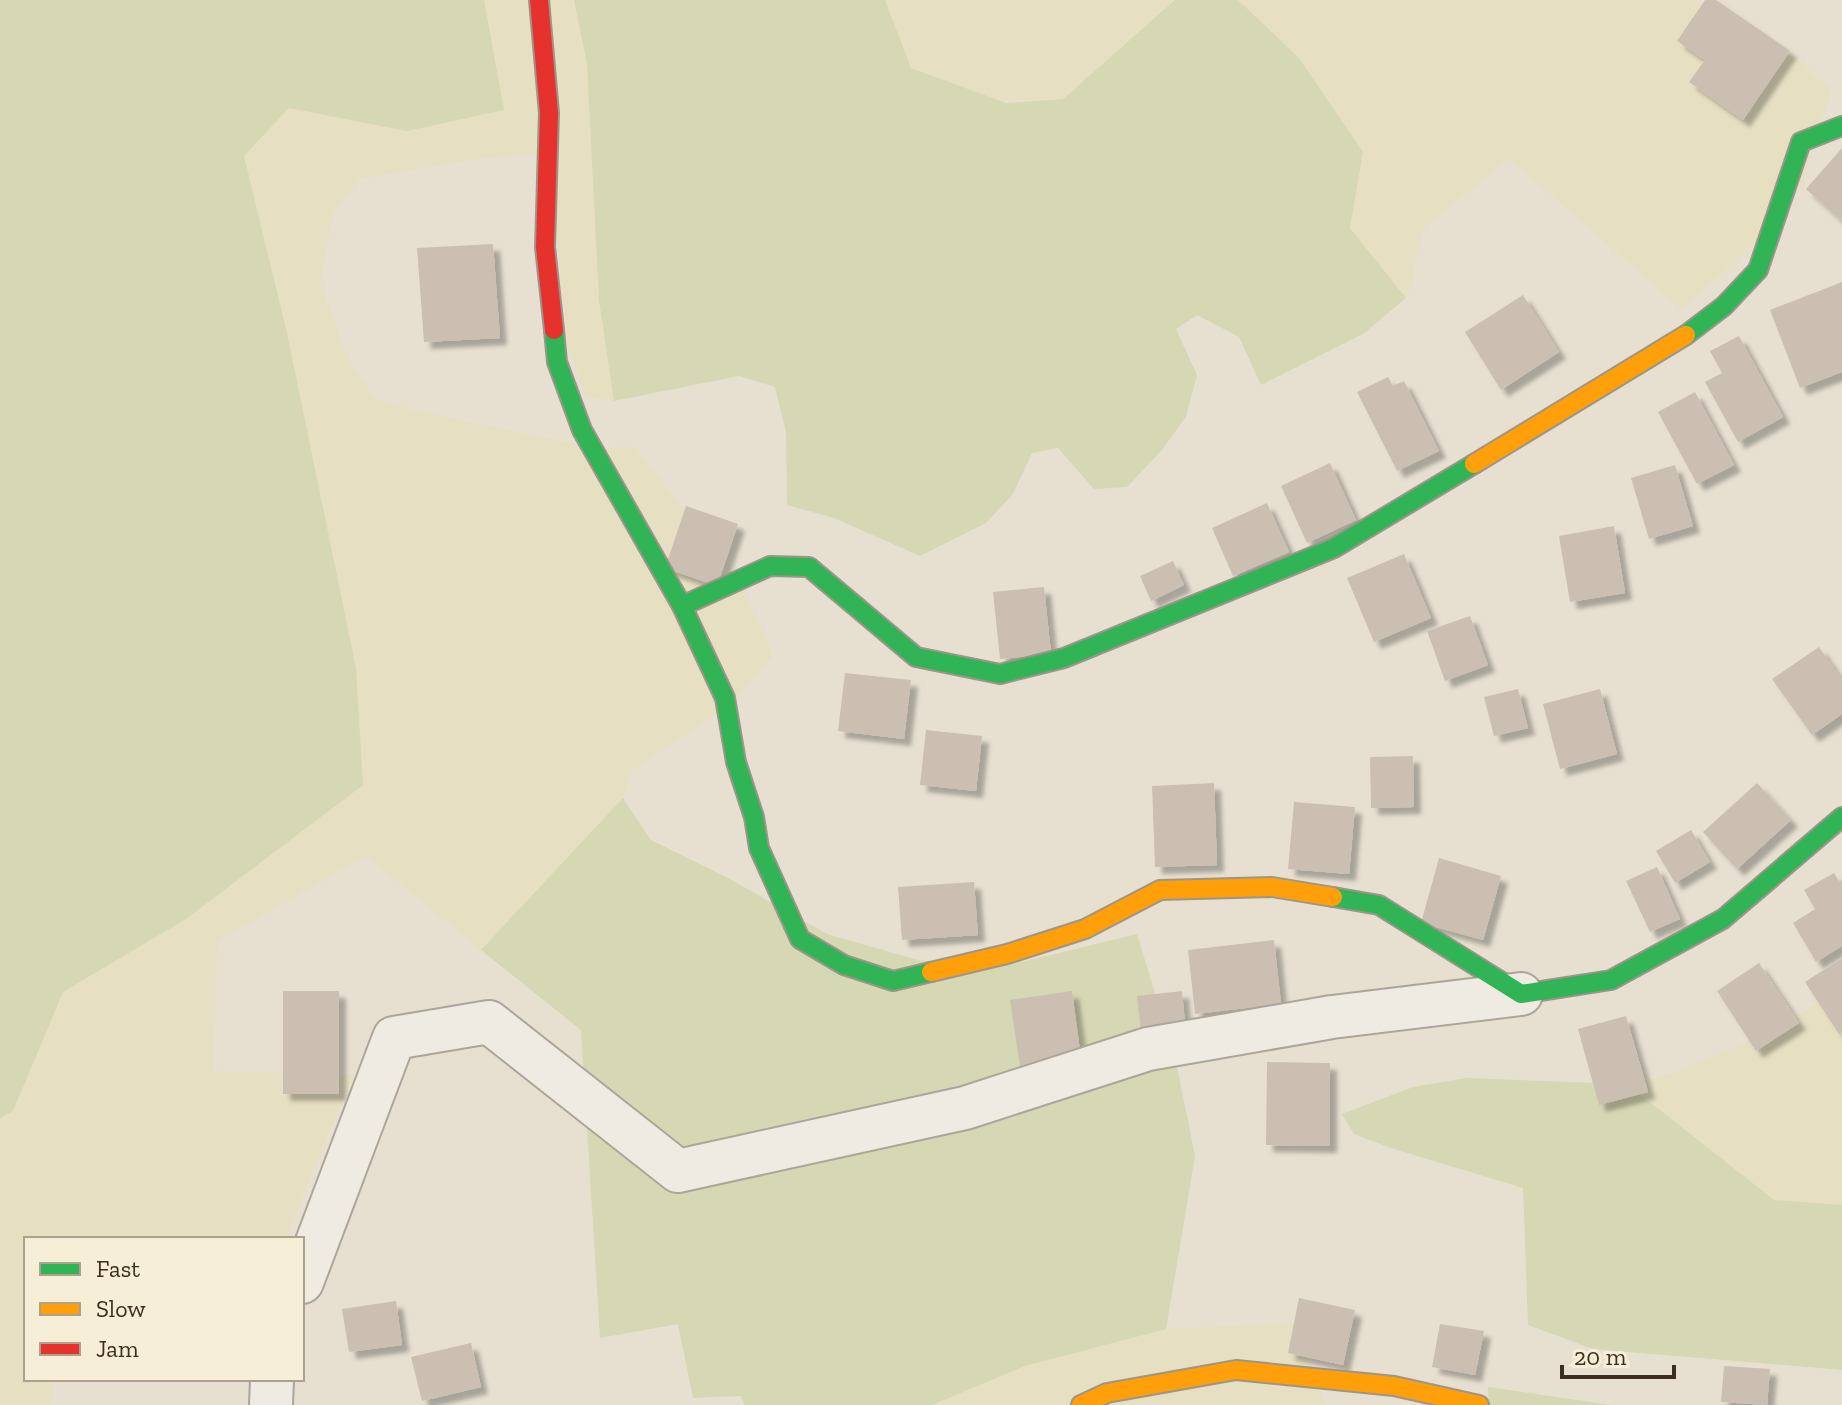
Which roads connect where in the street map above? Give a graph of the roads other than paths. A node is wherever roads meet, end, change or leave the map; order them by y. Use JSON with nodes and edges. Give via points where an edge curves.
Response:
{"nodes":[{"id":1,"x":539,"y":0,"type":"edge"},
{"id":2,"x":1842,"y":126,"type":"edge"},
{"id":3,"x":682,"y":606,"type":"junction"},
{"id":4,"x":1842,"y":817,"type":"edge"},
{"id":5,"x":1521,"y":994,"type":"junction"},
{"id":6,"x":304,"y":1277,"type":"edge"},
{"id":7,"x":272,"y":1381,"type":"edge"},
{"id":8,"x":271,"y":1405,"type":"edge"},
{"id":9,"x":1081,"y":1405,"type":"edge"},
{"id":10,"x":1479,"y":1405,"type":"edge"}],
"edges":[{"from":1,"to":3,"type":"street","via":[[549,113],[545,247],[557,362],[582,430]]},
{"from":2,"to":3,"type":"street","via":[[1801,142],[1758,270],[1724,306],[1675,344],[1320,554],[1064,658],[1000,674],[916,657],[809,567],[770,566]]},
{"from":3,"to":5,"type":"street","via":[[725,698],[759,848],[800,939],[844,965],[893,981],[1085,929],[1160,890],[1272,887],[1379,905]]},
{"from":4,"to":5,"type":"street","via":[[1723,919],[1611,980]]},
{"from":5,"to":6,"type":"street","via":[[1332,1017],[1148,1049],[965,1108],[678,1171],[489,1022],[394,1038]]},
{"from":7,"to":8,"type":"street"},
{"from":9,"to":10,"type":"street","via":[[1107,1393],[1236,1370],[1394,1386]]}]}
